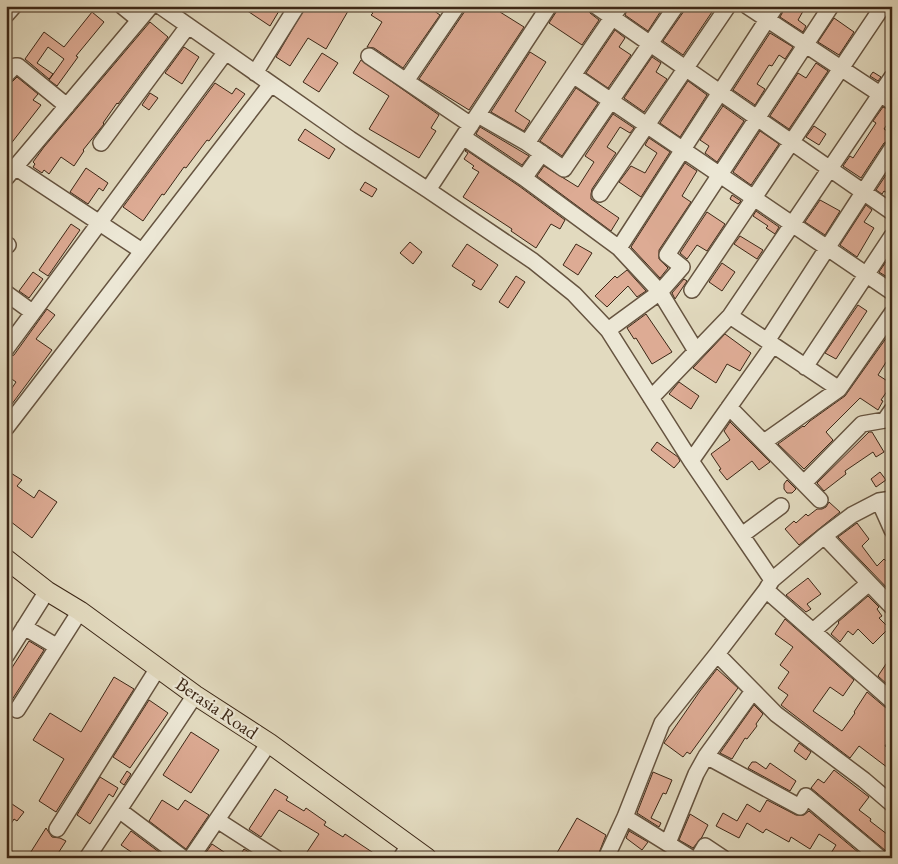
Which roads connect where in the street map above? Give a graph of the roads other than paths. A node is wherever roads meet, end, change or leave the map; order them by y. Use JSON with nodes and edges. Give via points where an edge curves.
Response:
{"nodes":[{"id":1,"x":122,"y":6,"type":"edge"},
{"id":2,"x":150,"y":6,"type":"edge"},
{"id":3,"x":160,"y":6,"type":"edge"},
{"id":4,"x":297,"y":6,"type":"edge"},
{"id":5,"x":549,"y":6,"type":"edge"},
{"id":6,"x":596,"y":6,"type":"edge"},
{"id":7,"x":676,"y":6,"type":"edge"},
{"id":8,"x":728,"y":6,"type":"edge"},
{"id":9,"x":747,"y":6,"type":"edge"},
{"id":10,"x":776,"y":6,"type":"edge"},
{"id":11,"x":831,"y":6,"type":"edge"},
{"id":12,"x":883,"y":6,"type":"edge"},
{"id":13,"x":450,"y":9,"type":"edge"},
{"id":14,"x":616,"y":12,"type":"edge"},
{"id":15,"x":138,"y":19,"type":"junction"},
{"id":16,"x":767,"y":20,"type":"junction"},
{"id":17,"x":188,"y":26,"type":"junction"},
{"id":18,"x":650,"y":44,"type":"junction"},
{"id":19,"x":805,"y":45,"type":"junction"},
{"id":20,"x":226,"y":53,"type":"junction"},
{"id":21,"x":369,"y":56,"type":"dead end"},
{"id":22,"x":686,"y":68,"type":"junction"},
{"id":23,"x":841,"y":69,"type":"junction"},
{"id":24,"x":254,"y":73,"type":"junction"},
{"id":25,"x":6,"y":75,"type":"edge"},
{"id":26,"x":573,"y":75,"type":"junction"},
{"id":27,"x":892,"y":77,"type":"edge"},
{"id":28,"x":406,"y":81,"type":"junction"},
{"id":29,"x":271,"y":84,"type":"junction"},
{"id":30,"x":720,"y":92,"type":"junction"},
{"id":31,"x":886,"y":98,"type":"edge"},
{"id":32,"x":611,"y":101,"type":"junction"},
{"id":33,"x":67,"y":106,"type":"junction"},
{"id":34,"x":757,"y":118,"type":"junction"},
{"id":35,"x":647,"y":125,"type":"junction"},
{"id":36,"x":471,"y":126,"type":"junction"},
{"id":37,"x":793,"y":142,"type":"junction"},
{"id":38,"x":527,"y":143,"type":"junction"},
{"id":39,"x":100,"y":144,"type":"dead end"},
{"id":40,"x":892,"y":148,"type":"edge"},
{"id":41,"x":682,"y":150,"type":"junction"},
{"id":42,"x":542,"y":154,"type":"junction"},
{"id":43,"x":830,"y":169,"type":"junction"},
{"id":44,"x":9,"y":175,"type":"edge"},
{"id":45,"x":720,"y":175,"type":"junction"},
{"id":46,"x":524,"y":178,"type":"junction"},
{"id":47,"x":428,"y":190,"type":"junction"},
{"id":48,"x":863,"y":192,"type":"junction"},
{"id":49,"x":600,"y":194,"type":"dead end"},
{"id":50,"x":754,"y":198,"type":"junction"},
{"id":51,"x":892,"y":212,"type":"edge"},
{"id":52,"x":100,"y":224,"type":"junction"},
{"id":53,"x":792,"y":224,"type":"junction"},
{"id":54,"x":892,"y":236,"type":"edge"},
{"id":55,"x":619,"y":248,"type":"junction"},
{"id":56,"x":827,"y":248,"type":"junction"},
{"id":57,"x":142,"y":251,"type":"junction"},
{"id":58,"x":866,"y":274,"type":"junction"},
{"id":59,"x":692,"y":290,"type":"dead end"},
{"id":60,"x":660,"y":292,"type":"junction"},
{"id":61,"x":892,"y":292,"type":"edge"},
{"id":62,"x":6,"y":293,"type":"edge"},
{"id":63,"x":32,"y":312,"type":"junction"},
{"id":64,"x":892,"y":313,"type":"edge"},
{"id":65,"x":730,"y":316,"type":"junction"},
{"id":66,"x":608,"y":330,"type":"junction"},
{"id":67,"x":770,"y":343,"type":"junction"},
{"id":68,"x":6,"y":349,"type":"edge"},
{"id":69,"x":696,"y":351,"type":"junction"},
{"id":70,"x":805,"y":367,"type":"junction"},
{"id":71,"x":839,"y":390,"type":"junction"},
{"id":72,"x":651,"y":398,"type":"junction"},
{"id":73,"x":729,"y":407,"type":"junction"},
{"id":74,"x":892,"y":410,"type":"edge"},
{"id":75,"x":6,"y":428,"type":"edge"},
{"id":76,"x":764,"y":442,"type":"junction"},
{"id":77,"x":691,"y":461,"type":"junction"},
{"id":78,"x":804,"y":483,"type":"junction"},
{"id":79,"x":820,"y":500,"type":"dead end"},
{"id":80,"x":885,"y":500,"type":"edge"},
{"id":81,"x":781,"y":506,"type":"dead end"},
{"id":82,"x":892,"y":530,"type":"edge"},
{"id":83,"x":742,"y":536,"type":"junction"},
{"id":84,"x":824,"y":536,"type":"junction"},
{"id":85,"x":6,"y":559,"type":"edge"},
{"id":86,"x":869,"y":583,"type":"junction"},
{"id":87,"x":769,"y":585,"type":"junction"},
{"id":88,"x":47,"y":591,"type":"junction"},
{"id":89,"x":892,"y":607,"type":"edge"},
{"id":90,"x":80,"y":611,"type":"junction"},
{"id":91,"x":24,"y":627,"type":"junction"},
{"id":92,"x":812,"y":631,"type":"junction"},
{"id":93,"x":56,"y":646,"type":"junction"},
{"id":94,"x":718,"y":654,"type":"junction"},
{"id":95,"x":6,"y":656,"type":"edge"},
{"id":96,"x":158,"y":668,"type":"junction"},
{"id":97,"x":753,"y":692,"type":"junction"},
{"id":98,"x":195,"y":695,"type":"junction"},
{"id":99,"x":892,"y":701,"type":"edge"},
{"id":100,"x":17,"y":710,"type":"dead end"},
{"id":101,"x":269,"y":744,"type":"junction"},
{"id":102,"x":706,"y":756,"type":"junction"},
{"id":103,"x":892,"y":804,"type":"edge"},
{"id":104,"x":119,"y":810,"type":"junction"},
{"id":105,"x":625,"y":817,"type":"junction"},
{"id":106,"x":217,"y":820,"type":"junction"},
{"id":107,"x":57,"y":829,"type":"dead end"},
{"id":108,"x":668,"y":843,"type":"junction"},
{"id":109,"x":405,"y":852,"type":"edge"},
{"id":110,"x":91,"y":856,"type":"edge"},
{"id":111,"x":183,"y":858,"type":"edge"},
{"id":112,"x":191,"y":858,"type":"edge"},
{"id":113,"x":276,"y":858,"type":"edge"},
{"id":114,"x":427,"y":858,"type":"edge"},
{"id":115,"x":606,"y":858,"type":"edge"},
{"id":116,"x":691,"y":858,"type":"edge"},
{"id":117,"x":698,"y":858,"type":"edge"},
{"id":118,"x":723,"y":858,"type":"edge"},
{"id":119,"x":880,"y":858,"type":"edge"}],
"edges":[{"from":1,"to":15,"type":"street"},
{"from":2,"to":15,"type":"street"},
{"from":3,"to":17,"type":"street"},
{"from":4,"to":24,"type":"street"},
{"from":5,"to":36,"type":"street"},
{"from":6,"to":14,"type":"street"},
{"from":7,"to":18,"type":"street"},
{"from":8,"to":22,"type":"street"},
{"from":9,"to":16,"type":"street"},
{"from":10,"to":16,"type":"street"},
{"from":11,"to":19,"type":"street"},
{"from":12,"to":23,"type":"street"},
{"from":13,"to":28,"type":"street"},
{"from":14,"to":18,"type":"street"},
{"from":14,"to":26,"type":"street"},
{"from":15,"to":33,"type":"street"},
{"from":16,"to":19,"type":"street"},
{"from":16,"to":30,"type":"street"},
{"from":17,"to":20,"type":"street"},
{"from":17,"to":39,"type":"street"},
{"from":18,"to":22,"type":"street"},
{"from":18,"to":32,"type":"street"},
{"from":19,"to":23,"type":"street"},
{"from":19,"to":34,"type":"street"},
{"from":20,"to":24,"type":"street"},
{"from":20,"to":52,"type":"street"},
{"from":21,"to":28,"type":"street"},
{"from":22,"to":30,"type":"street"},
{"from":22,"to":35,"type":"street"},
{"from":23,"to":31,"type":"street"},
{"from":23,"to":37,"type":"street"},
{"from":24,"to":29,"type":"street"},
{"from":25,"to":33,"type":"street","via":[[18,66]]},
{"from":26,"to":32,"type":"street"},
{"from":26,"to":38,"type":"street"},
{"from":27,"to":31,"type":"street"},
{"from":28,"to":36,"type":"street"},
{"from":29,"to":47,"type":"street"},
{"from":29,"to":57,"type":"street"},
{"from":30,"to":34,"type":"street"},
{"from":30,"to":41,"type":"street"},
{"from":31,"to":43,"type":"street"},
{"from":32,"to":35,"type":"street"},
{"from":32,"to":42,"type":"street","via":[[564,169]]},
{"from":33,"to":44,"type":"street"},
{"from":34,"to":37,"type":"street"},
{"from":34,"to":45,"type":"street"},
{"from":35,"to":41,"type":"street"},
{"from":35,"to":49,"type":"street"},
{"from":36,"to":38,"type":"street"},
{"from":36,"to":46,"type":"street"},
{"from":36,"to":47,"type":"street"},
{"from":37,"to":43,"type":"street"},
{"from":37,"to":50,"type":"street"},
{"from":38,"to":42,"type":"street"},
{"from":40,"to":48,"type":"street"},
{"from":41,"to":45,"type":"street"},
{"from":41,"to":55,"type":"street"},
{"from":42,"to":46,"type":"street"},
{"from":43,"to":48,"type":"street"},
{"from":43,"to":53,"type":"street"},
{"from":44,"to":52,"type":"street"},
{"from":45,"to":50,"type":"street"},
{"from":45,"to":60,"type":"street","via":[[667,255],[682,267]]},
{"from":46,"to":55,"type":"street"},
{"from":47,"to":66,"type":"street","via":[[533,261],[574,294]]},
{"from":48,"to":51,"type":"street"},
{"from":48,"to":56,"type":"street"},
{"from":50,"to":53,"type":"street"},
{"from":50,"to":59,"type":"street"},
{"from":52,"to":57,"type":"street"},
{"from":52,"to":63,"type":"street"},
{"from":53,"to":56,"type":"street"},
{"from":53,"to":65,"type":"street"},
{"from":54,"to":58,"type":"street"},
{"from":55,"to":60,"type":"street"},
{"from":56,"to":58,"type":"street"},
{"from":56,"to":67,"type":"street"},
{"from":57,"to":75,"type":"street"},
{"from":58,"to":61,"type":"street"},
{"from":58,"to":70,"type":"street"},
{"from":60,"to":66,"type":"street"},
{"from":60,"to":69,"type":"street"},
{"from":62,"to":63,"type":"street"},
{"from":63,"to":68,"type":"street"},
{"from":64,"to":71,"type":"street"},
{"from":65,"to":67,"type":"street"},
{"from":65,"to":69,"type":"street"},
{"from":66,"to":72,"type":"street"},
{"from":67,"to":70,"type":"street"},
{"from":67,"to":73,"type":"street"},
{"from":69,"to":72,"type":"street"},
{"from":70,"to":71,"type":"street"},
{"from":71,"to":76,"type":"street"},
{"from":72,"to":77,"type":"street"},
{"from":73,"to":76,"type":"street"},
{"from":73,"to":77,"type":"street"},
{"from":74,"to":78,"type":"street","via":[[885,420],[862,424]]},
{"from":76,"to":78,"type":"street"},
{"from":77,"to":83,"type":"street"},
{"from":78,"to":79,"type":"street"},
{"from":80,"to":82,"type":"street"},
{"from":80,"to":84,"type":"street","via":[[852,515]]},
{"from":81,"to":83,"type":"street"},
{"from":83,"to":87,"type":"street"},
{"from":84,"to":86,"type":"street"},
{"from":84,"to":87,"type":"street"},
{"from":85,"to":88,"type":"main road","name":"Berasia Road"},
{"from":86,"to":89,"type":"street"},
{"from":86,"to":92,"type":"street"},
{"from":87,"to":92,"type":"street"},
{"from":87,"to":94,"type":"street"},
{"from":88,"to":90,"type":"main road","name":"Berasia Road"},
{"from":88,"to":91,"type":"street"},
{"from":90,"to":93,"type":"street"},
{"from":90,"to":96,"type":"main road","name":"Berasia Road"},
{"from":91,"to":93,"type":"street"},
{"from":91,"to":95,"type":"street"},
{"from":92,"to":99,"type":"street"},
{"from":93,"to":100,"type":"street"},
{"from":94,"to":97,"type":"street"},
{"from":94,"to":105,"type":"street","via":[[662,723]]},
{"from":96,"to":98,"type":"main road","name":"Berasia Road"},
{"from":96,"to":107,"type":"street"},
{"from":97,"to":102,"type":"street"},
{"from":97,"to":103,"type":"street","via":[[776,714]]},
{"from":98,"to":101,"type":"main road","name":"Berasia Road"},
{"from":98,"to":104,"type":"street"},
{"from":101,"to":106,"type":"street"},
{"from":101,"to":109,"type":"main road","name":"Berasia Road"},
{"from":102,"to":108,"type":"street"},
{"from":102,"to":119,"type":"street","via":[[800,808],[806,796]]},
{"from":104,"to":110,"type":"street"},
{"from":104,"to":111,"type":"street"},
{"from":105,"to":108,"type":"street"},
{"from":105,"to":115,"type":"street"},
{"from":106,"to":112,"type":"street"},
{"from":106,"to":113,"type":"street"},
{"from":108,"to":116,"type":"street"},
{"from":109,"to":114,"type":"main road","name":"Berasia Road"},
{"from":117,"to":118,"type":"street","via":[[705,846]]}]}
